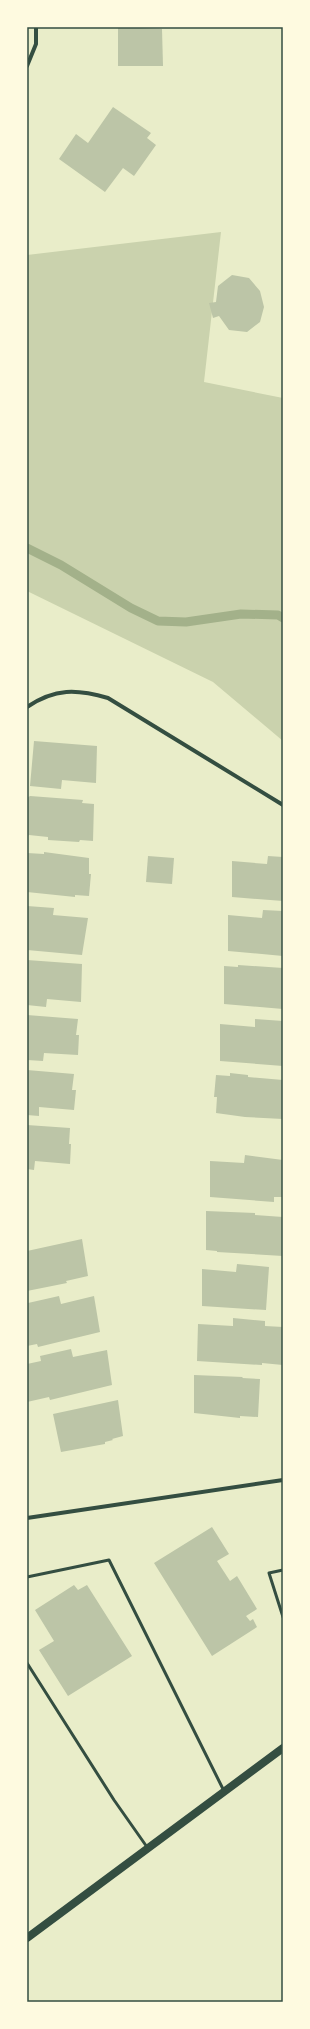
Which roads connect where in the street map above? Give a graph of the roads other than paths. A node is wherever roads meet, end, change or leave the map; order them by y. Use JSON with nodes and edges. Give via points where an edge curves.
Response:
{"nodes":[{"id":1,"x":36,"y":27,"type":"edge"},
{"id":2,"x":27,"y":66,"type":"edge"},
{"id":3,"x":27,"y":707,"type":"edge"},
{"id":4,"x":283,"y":805,"type":"edge"},
{"id":5,"x":283,"y":1480,"type":"edge"},
{"id":6,"x":27,"y":1518,"type":"edge"},
{"id":7,"x":283,"y":1570,"type":"edge"},
{"id":8,"x":27,"y":1577,"type":"edge"},
{"id":9,"x":283,"y":1617,"type":"edge"},
{"id":10,"x":27,"y":1663,"type":"edge"},
{"id":11,"x":283,"y":1748,"type":"edge"},
{"id":12,"x":224,"y":1791,"type":"junction"},
{"id":13,"x":148,"y":1848,"type":"junction"},
{"id":14,"x":27,"y":1938,"type":"edge"}],
"edges":[{"from":1,"to":2,"type":"street","via":[[36,44]]},
{"from":3,"to":4,"type":"street","via":[[46,696],[66,691],[81,691],[108,698]]},
{"from":5,"to":6,"type":"street"},
{"from":7,"to":9,"type":"lane","via":[[268,1573]]},
{"from":8,"to":12,"type":"lane","via":[[109,1560]]},
{"from":10,"to":13,"type":"lane","via":[[114,1800]]},
{"from":11,"to":12,"type":"main road"},
{"from":12,"to":13,"type":"main road"},
{"from":13,"to":14,"type":"main road"}]}
